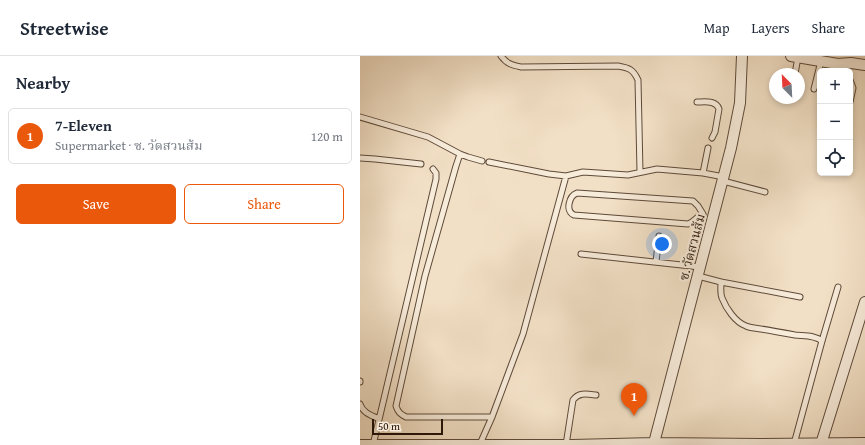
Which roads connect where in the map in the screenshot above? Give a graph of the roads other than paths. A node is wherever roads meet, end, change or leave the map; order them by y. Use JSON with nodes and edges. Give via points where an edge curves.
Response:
{"nodes":[{"id":1,"x":501,"y":56,"type":"edge"},
{"id":2,"x":742,"y":56,"type":"edge"},
{"id":3,"x":794,"y":57,"type":"edge"},
{"id":4,"x":809,"y":58,"type":"edge"},
{"id":5,"x":824,"y":60,"type":"edge"},
{"id":6,"x":865,"y":65,"type":"edge"},
{"id":7,"x":795,"y":68,"type":"edge"},
{"id":8,"x":840,"y":68,"type":"edge"},
{"id":9,"x":814,"y":89,"type":"dead end"},
{"id":10,"x":697,"y":102,"type":"dead end"},
{"id":11,"x":360,"y":118,"type":"edge"},
{"id":12,"x":712,"y":138,"type":"dead end"},
{"id":13,"x":708,"y":148,"type":"dead end"},
{"id":14,"x":460,"y":154,"type":"junction"},
{"id":15,"x":360,"y":158,"type":"edge"},
{"id":16,"x":482,"y":161,"type":"dead end"},
{"id":17,"x":489,"y":162,"type":"dead end"},
{"id":18,"x":421,"y":164,"type":"dead end"},
{"id":19,"x":432,"y":168,"type":"dead end"},
{"id":20,"x":640,"y":172,"type":"junction"},
{"id":21,"x":703,"y":173,"type":"junction"},
{"id":22,"x":566,"y":176,"type":"junction"},
{"id":23,"x":723,"y":179,"type":"junction"},
{"id":24,"x":765,"y":192,"type":"dead end"},
{"id":25,"x":703,"y":214,"type":"junction"},
{"id":26,"x":714,"y":216,"type":"junction"},
{"id":27,"x":659,"y":236,"type":"dead end"},
{"id":28,"x":581,"y":254,"type":"dead end"},
{"id":29,"x":656,"y":262,"type":"junction"},
{"id":30,"x":699,"y":272,"type":"junction"},
{"id":31,"x":721,"y":282,"type":"junction"},
{"id":32,"x":838,"y":287,"type":"dead end"},
{"id":33,"x":800,"y":297,"type":"dead end"},
{"id":34,"x":865,"y":302,"type":"edge"},
{"id":35,"x":822,"y":341,"type":"junction"},
{"id":36,"x":596,"y":395,"type":"dead end"},
{"id":37,"x":360,"y":404,"type":"edge"},
{"id":38,"x":492,"y":417,"type":"junction"},
{"id":39,"x":379,"y":419,"type":"junction"},
{"id":40,"x":654,"y":443,"type":"junction"},
{"id":41,"x":865,"y":443,"type":"edge"},
{"id":42,"x":480,"y":444,"type":"edge"},
{"id":43,"x":668,"y":444,"type":"edge"},
{"id":44,"x":794,"y":444,"type":"junction"},
{"id":45,"x":821,"y":444,"type":"junction"},
{"id":46,"x":360,"y":445,"type":"edge"},
{"id":47,"x":369,"y":445,"type":"edge"},
{"id":48,"x":373,"y":445,"type":"edge"},
{"id":49,"x":542,"y":445,"type":"edge"},
{"id":50,"x":566,"y":445,"type":"edge"}],
"edges":[{"from":1,"to":20,"type":"lane","via":[[509,64],[521,67],[618,66],[632,71],[638,80]]},
{"from":2,"to":23,"type":"street","name":"ซ. วัดสวนส้ม","via":[[740,103],[732,148]]},
{"from":3,"to":4,"type":"street"},
{"from":3,"to":7,"type":"lane"},
{"from":4,"to":5,"type":"street"},
{"from":5,"to":8,"type":"street"},
{"from":5,"to":9,"type":"lane"},
{"from":6,"to":8,"type":"street","via":[[852,63]]},
{"from":10,"to":12,"type":"lane","via":[[710,102],[718,106]]},
{"from":11,"to":14,"type":"lane","via":[[428,137]]},
{"from":13,"to":21,"type":"lane"},
{"from":14,"to":16,"type":"lane"},
{"from":14,"to":38,"type":"lane","via":[[425,276],[396,406],[406,417]]},
{"from":15,"to":18,"type":"lane"},
{"from":17,"to":22,"type":"lane"},
{"from":19,"to":39,"type":"lane","via":[[436,173],[436,179]]},
{"from":20,"to":21,"type":"lane","via":[[657,169]]},
{"from":20,"to":22,"type":"lane","via":[[628,175],[583,172]]},
{"from":21,"to":23,"type":"lane"},
{"from":22,"to":38,"type":"lane","via":[[523,334]]},
{"from":23,"to":24,"type":"lane"},
{"from":23,"to":26,"type":"street","name":"ซ. วัดสวนส้ม"},
{"from":25,"to":25,"type":"lane","via":[[688,224],[574,215],[569,208],[571,198],[577,193],[693,202]]},
{"from":25,"to":26,"type":"lane"},
{"from":26,"to":30,"type":"street","name":"ซ. วัดสวนส้ม"},
{"from":27,"to":29,"type":"lane"},
{"from":28,"to":29,"type":"lane"},
{"from":29,"to":30,"type":"lane"},
{"from":30,"to":31,"type":"lane"},
{"from":30,"to":40,"type":"street","name":"ซ. วัดสวนส้ม"},
{"from":31,"to":33,"type":"lane"},
{"from":31,"to":35,"type":"lane","via":[[722,297],[728,308],[746,327],[814,336]]},
{"from":32,"to":35,"type":"lane"},
{"from":34,"to":45,"type":"street"},
{"from":35,"to":44,"type":"lane"},
{"from":36,"to":50,"type":"lane","via":[[579,394],[573,400]]},
{"from":37,"to":39,"type":"lane","via":[[366,413]]},
{"from":38,"to":42,"type":"lane"},
{"from":39,"to":48,"type":"lane"},
{"from":40,"to":43,"type":"street"},
{"from":40,"to":50,"type":"street"},
{"from":41,"to":45,"type":"street"},
{"from":42,"to":48,"type":"street"},
{"from":42,"to":49,"type":"street"},
{"from":43,"to":44,"type":"street"},
{"from":44,"to":45,"type":"street"},
{"from":46,"to":47,"type":"street"},
{"from":47,"to":48,"type":"street"},
{"from":49,"to":50,"type":"street"}]}
